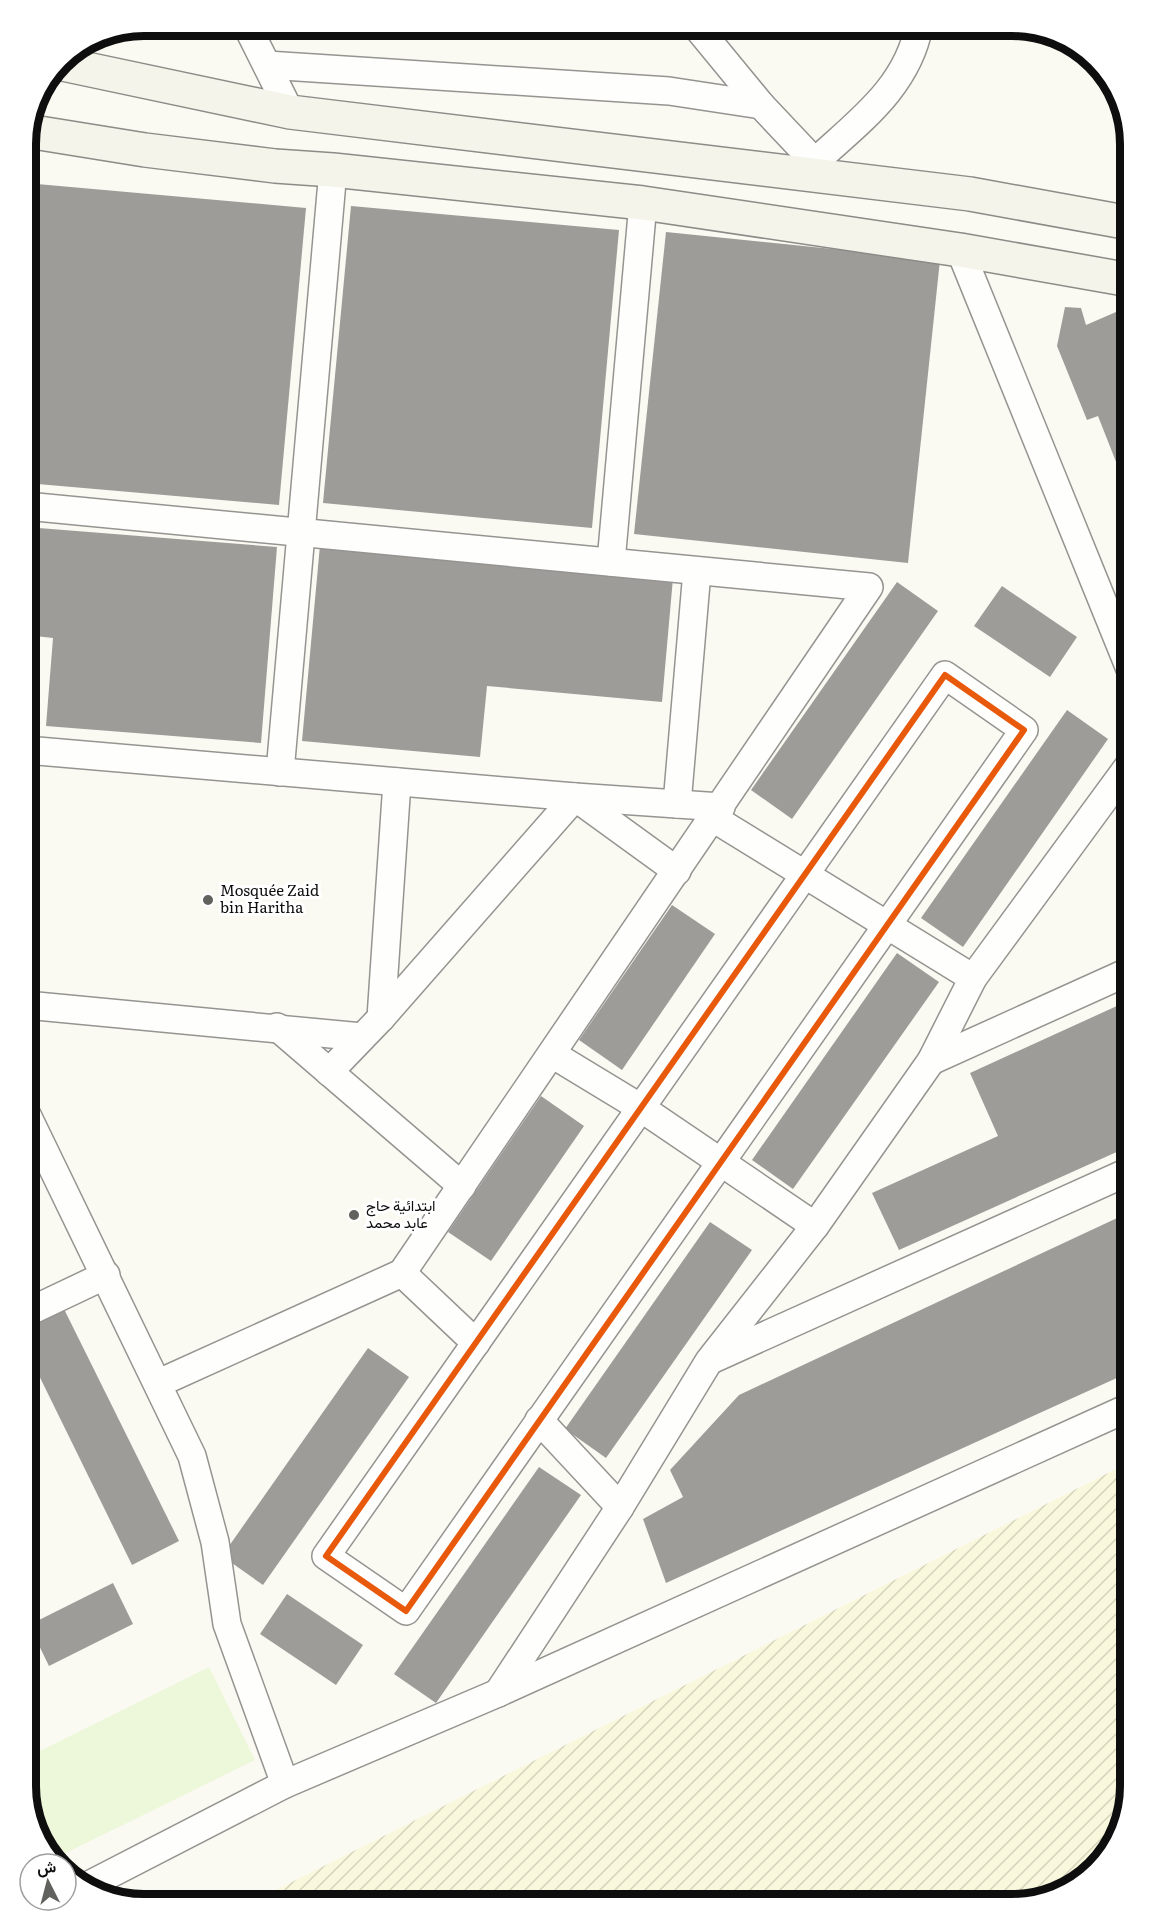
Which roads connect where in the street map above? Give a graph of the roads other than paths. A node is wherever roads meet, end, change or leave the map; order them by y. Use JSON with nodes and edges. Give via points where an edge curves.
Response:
{"nodes":[{"id":1,"x":252,"y":36,"type":"edge"},
{"id":2,"x":704,"y":36,"type":"edge"},
{"id":3,"x":917,"y":36,"type":"edge"},
{"id":4,"x":267,"y":65,"type":"junction"},
{"id":5,"x":70,"y":66,"type":"edge"},
{"id":6,"x":761,"y":105,"type":"junction"},
{"id":7,"x":290,"y":111,"type":"junction"},
{"id":8,"x":37,"y":133,"type":"edge"},
{"id":9,"x":333,"y":170,"type":"junction"},
{"id":10,"x":822,"y":170,"type":"junction"},
{"id":11,"x":643,"y":203,"type":"junction"},
{"id":12,"x":1120,"y":221,"type":"edge"},
{"id":13,"x":960,"y":250,"type":"junction"},
{"id":14,"x":1120,"y":278,"type":"edge"},
{"id":15,"x":36,"y":507,"type":"edge"},
{"id":16,"x":302,"y":533,"type":"junction"},
{"id":17,"x":611,"y":562,"type":"junction"},
{"id":18,"x":698,"y":571,"type":"junction"},
{"id":19,"x":1120,"y":642,"type":"edge"},
{"id":20,"x":36,"y":751,"type":"edge"},
{"id":21,"x":280,"y":772,"type":"junction"},
{"id":22,"x":1120,"y":779,"type":"edge"},
{"id":23,"x":397,"y":782,"type":"junction"},
{"id":24,"x":575,"y":797,"type":"junction"},
{"id":25,"x":677,"y":804,"type":"junction"},
{"id":26,"x":717,"y":812,"type":"junction"},
{"id":27,"x":678,"y":871,"type":"junction"},
{"id":28,"x":805,"y":874,"type":"junction"},
{"id":29,"x":887,"y":925,"type":"junction"},
{"id":30,"x":1120,"y":976,"type":"edge"},
{"id":31,"x":973,"y":978,"type":"junction"},
{"id":32,"x":36,"y":1006,"type":"edge"},
{"id":33,"x":381,"y":1018,"type":"junction"},
{"id":34,"x":277,"y":1027,"type":"junction"},
{"id":35,"x":362,"y":1036,"type":"junction"},
{"id":36,"x":552,"y":1054,"type":"junction"},
{"id":37,"x":931,"y":1060,"type":"junction"},
{"id":38,"x":329,"y":1072,"type":"junction"},
{"id":39,"x":641,"y":1108,"type":"junction"},
{"id":40,"x":36,"y":1133,"type":"edge"},
{"id":41,"x":721,"y":1162,"type":"junction"},
{"id":42,"x":1120,"y":1176,"type":"edge"},
{"id":43,"x":462,"y":1185,"type":"junction"},
{"id":44,"x":815,"y":1226,"type":"junction"},
{"id":45,"x":402,"y":1273,"type":"junction"},
{"id":46,"x":106,"y":1275,"type":"junction"},
{"id":47,"x":36,"y":1308,"type":"edge"},
{"id":48,"x":476,"y":1342,"type":"junction"},
{"id":49,"x":709,"y":1360,"type":"junction"},
{"id":50,"x":159,"y":1383,"type":"junction"},
{"id":51,"x":1120,"y":1412,"type":"edge"},
{"id":52,"x":540,"y":1420,"type":"junction"},
{"id":53,"x":620,"y":1507,"type":"junction"},
{"id":54,"x":498,"y":1693,"type":"junction"},
{"id":55,"x":285,"y":1784,"type":"junction"},
{"id":56,"x":94,"y":1882,"type":"edge"}],
"edges":[{"from":1,"to":4,"type":"street"},
{"from":2,"to":6,"type":"street"},
{"from":3,"to":10,"type":"street","via":[[888,95]]},
{"from":4,"to":6,"type":"street","via":[[669,91]]},
{"from":4,"to":7,"type":"street"},
{"from":5,"to":7,"type":"main road"},
{"from":6,"to":10,"type":"street"},
{"from":7,"to":10,"type":"main road"},
{"from":8,"to":9,"type":"main road","via":[[145,150]]},
{"from":9,"to":11,"type":"main road"},
{"from":9,"to":16,"type":"street"},
{"from":10,"to":12,"type":"main road"},
{"from":11,"to":13,"type":"main road"},
{"from":11,"to":17,"type":"street"},
{"from":13,"to":14,"type":"main road"},
{"from":13,"to":19,"type":"street"},
{"from":15,"to":16,"type":"street"},
{"from":16,"to":17,"type":"street"},
{"from":16,"to":21,"type":"street"},
{"from":17,"to":18,"type":"street"},
{"from":18,"to":25,"type":"street"},
{"from":18,"to":26,"type":"street","via":[[869,587]]},
{"from":20,"to":21,"type":"street"},
{"from":21,"to":23,"type":"street"},
{"from":22,"to":31,"type":"street"},
{"from":23,"to":24,"type":"street"},
{"from":23,"to":33,"type":"street"},
{"from":24,"to":25,"type":"street"},
{"from":24,"to":27,"type":"street"},
{"from":24,"to":33,"type":"street"},
{"from":25,"to":26,"type":"street"},
{"from":26,"to":27,"type":"street"},
{"from":26,"to":28,"type":"street"},
{"from":27,"to":36,"type":"street"},
{"from":28,"to":29,"type":"street"},
{"from":28,"to":29,"type":"street","via":[[945,675],[1024,730]]},
{"from":28,"to":39,"type":"street"},
{"from":29,"to":31,"type":"street"},
{"from":29,"to":41,"type":"street"},
{"from":30,"to":37,"type":"street"},
{"from":31,"to":37,"type":"street"},
{"from":32,"to":34,"type":"street"},
{"from":33,"to":35,"type":"street"},
{"from":34,"to":35,"type":"street"},
{"from":34,"to":38,"type":"street"},
{"from":35,"to":38,"type":"street"},
{"from":36,"to":39,"type":"street"},
{"from":36,"to":43,"type":"street"},
{"from":37,"to":44,"type":"street"},
{"from":38,"to":43,"type":"street"},
{"from":39,"to":41,"type":"street"},
{"from":39,"to":48,"type":"street"},
{"from":40,"to":46,"type":"street"},
{"from":41,"to":44,"type":"street"},
{"from":41,"to":52,"type":"street"},
{"from":42,"to":49,"type":"street"},
{"from":43,"to":45,"type":"street"},
{"from":44,"to":49,"type":"street"},
{"from":45,"to":48,"type":"street"},
{"from":45,"to":50,"type":"street"},
{"from":46,"to":47,"type":"street"},
{"from":46,"to":50,"type":"street"},
{"from":48,"to":52,"type":"street","via":[[326,1556],[405,1611]]},
{"from":49,"to":53,"type":"street"},
{"from":50,"to":55,"type":"street","via":[[192,1456],[215,1542],[226,1624]]},
{"from":51,"to":54,"type":"street"},
{"from":52,"to":53,"type":"street"},
{"from":53,"to":54,"type":"street"},
{"from":54,"to":55,"type":"street"},
{"from":55,"to":56,"type":"street"}]}
